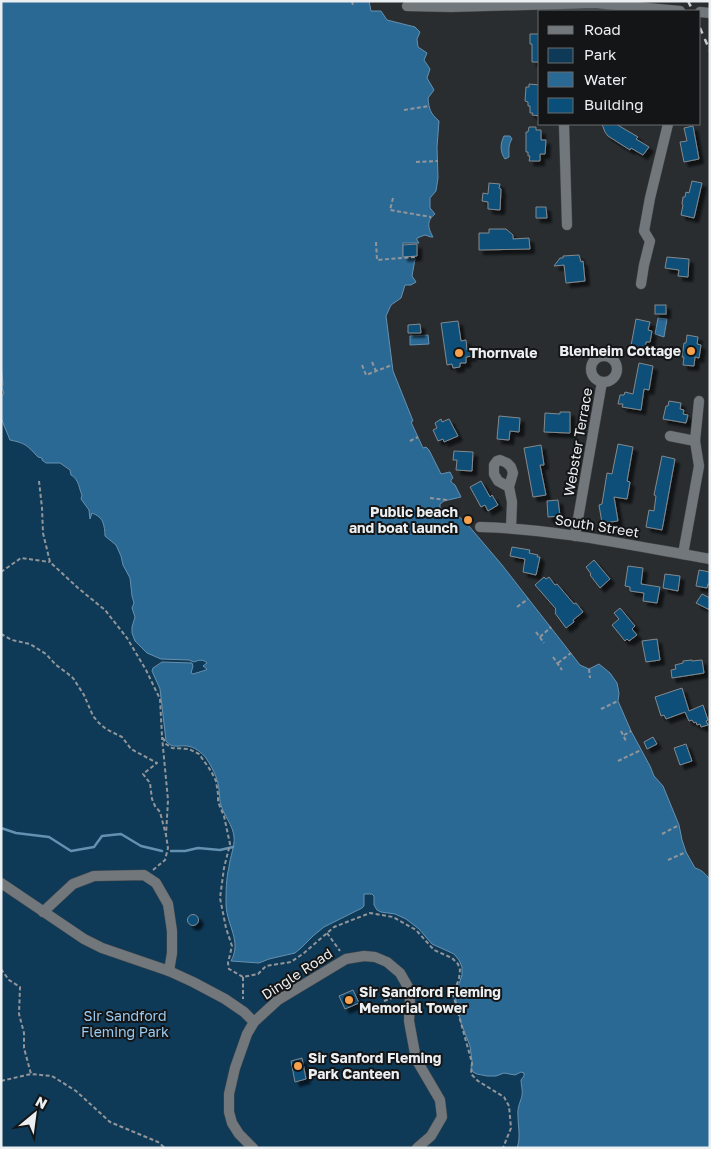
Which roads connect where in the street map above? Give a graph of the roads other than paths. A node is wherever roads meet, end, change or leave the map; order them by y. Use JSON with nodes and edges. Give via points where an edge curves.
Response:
{"nodes":[{"id":1,"x":407,"y":6,"type":"dead end"},
{"id":2,"x":563,"y":7,"type":"edge"},
{"id":3,"x":666,"y":10,"type":"edge"},
{"id":4,"x":564,"y":125,"type":"edge"},
{"id":5,"x":668,"y":125,"type":"edge"},
{"id":6,"x":567,"y":225,"type":"dead end"},
{"id":7,"x":641,"y":284,"type":"dead end"},
{"id":8,"x":602,"y":382,"type":"dead end"},
{"id":9,"x":699,"y":402,"type":"dead end"},
{"id":10,"x":670,"y":436,"type":"dead end"},
{"id":11,"x":695,"y":441,"type":"junction"},
{"id":12,"x":509,"y":488,"type":"dead end"},
{"id":13,"x":480,"y":527,"type":"dead end"},
{"id":14,"x":511,"y":528,"type":"junction"},
{"id":15,"x":575,"y":536,"type":"junction"},
{"id":16,"x":683,"y":554,"type":"junction"},
{"id":17,"x":710,"y":559,"type":"edge"},
{"id":18,"x":1,"y":883,"type":"edge"},
{"id":19,"x":43,"y":912,"type":"junction"},
{"id":20,"x":169,"y":971,"type":"junction"},
{"id":21,"x":254,"y":1022,"type":"junction"},
{"id":22,"x":254,"y":1148,"type":"edge"},
{"id":23,"x":417,"y":1148,"type":"edge"}],
"edges":[{"from":1,"to":2,"type":"street","via":[[520,4]]},
{"from":2,"to":3,"type":"street","via":[[604,3]]},
{"from":4,"to":6,"type":"street"},
{"from":5,"to":7,"type":"street","via":[[644,231],[650,241]]},
{"from":8,"to":15,"type":"street","name":"Webster Terrace"},
{"from":9,"to":11,"type":"street"},
{"from":10,"to":11,"type":"street"},
{"from":11,"to":16,"type":"street","via":[[699,466]]},
{"from":12,"to":14,"type":"street"},
{"from":13,"to":14,"type":"street","name":"South Street"},
{"from":14,"to":15,"type":"street","name":"South Street"},
{"from":15,"to":16,"type":"street","name":"South Street"},
{"from":16,"to":17,"type":"street","name":"South Street"},
{"from":18,"to":19,"type":"street"},
{"from":19,"to":20,"type":"street","via":[[84,940]]},
{"from":19,"to":20,"type":"street","via":[[73,884],[94,876],[144,875],[156,883],[168,904],[172,931]]},
{"from":20,"to":21,"type":"street","via":[[225,999]]},
{"from":21,"to":22,"type":"street","name":"Dingle Road","via":[[243,1045],[228,1094],[232,1123]]},
{"from":21,"to":23,"type":"street","name":"Dingle Road","via":[[278,1000],[346,959],[374,957],[400,972],[409,991],[416,1059],[440,1100],[442,1117],[430,1136]]}]}
